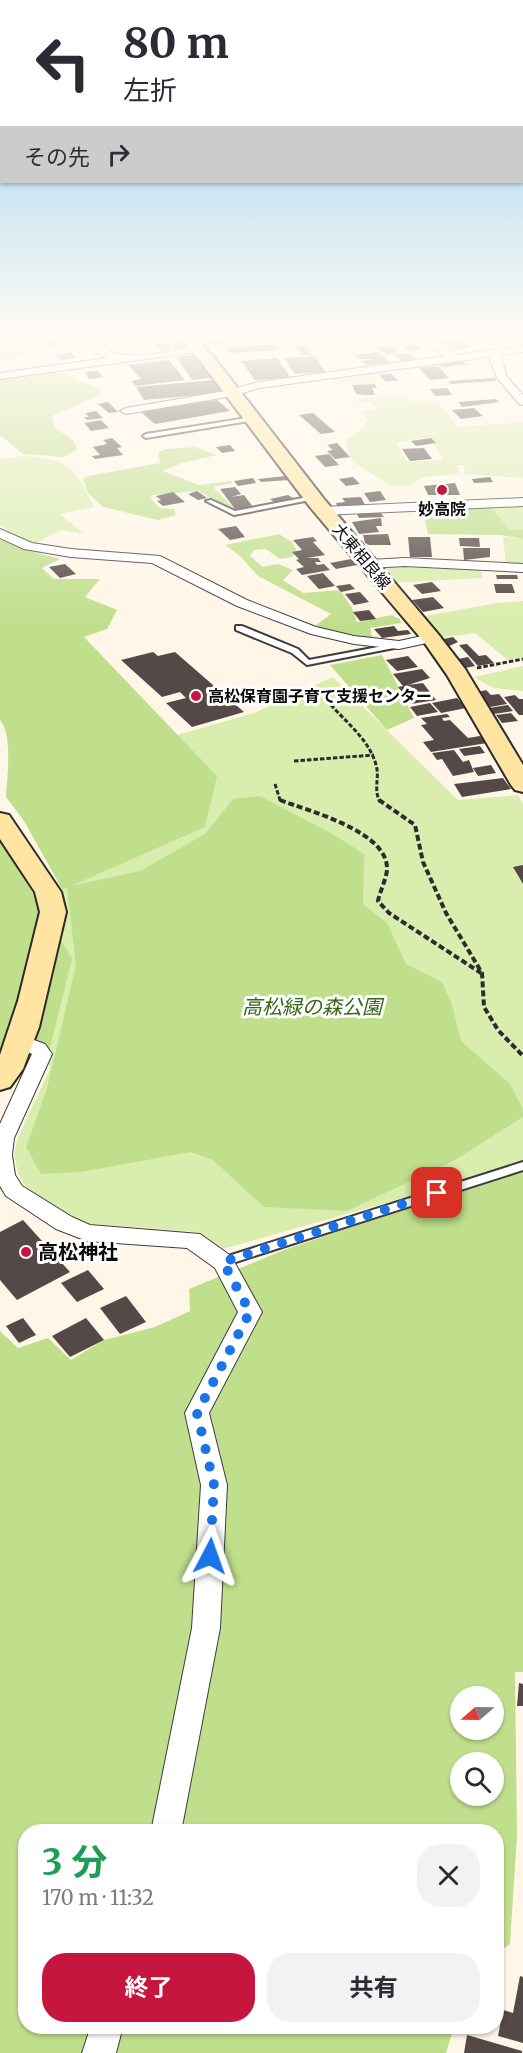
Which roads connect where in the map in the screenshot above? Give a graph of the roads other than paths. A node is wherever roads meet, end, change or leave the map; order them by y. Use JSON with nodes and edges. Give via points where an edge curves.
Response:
{"nodes":[{"id":1,"x":166,"y":433,"type":"edge"},
{"id":2,"x":263,"y":433,"type":"edge"},
{"id":3,"x":146,"y":436,"type":"dead end"},
{"id":4,"x":208,"y":501,"type":"dead end"},
{"id":5,"x":523,"y":502,"type":"edge"},
{"id":6,"x":318,"y":505,"type":"junction"},
{"id":7,"x":0,"y":533,"type":"edge"},
{"id":8,"x":369,"y":564,"type":"junction"},
{"id":9,"x":523,"y":568,"type":"edge"},
{"id":10,"x":239,"y":628,"type":"dead end"},
{"id":11,"x":431,"y":638,"type":"junction"},
{"id":12,"x":399,"y":645,"type":"junction"},
{"id":13,"x":521,"y":777,"type":"edge"},
{"id":14,"x":0,"y":820,"type":"edge"},
{"id":15,"x":20,"y":1041,"type":"junction"},
{"id":16,"x":0,"y":1080,"type":"edge"},
{"id":17,"x":523,"y":1166,"type":"edge"},
{"id":18,"x":223,"y":1262,"type":"junction"},
{"id":19,"x":168,"y":1824,"type":"edge"},
{"id":20,"x":105,"y":2034,"type":"edge"},
{"id":21,"x":99,"y":2053,"type":"edge"}],
"edges":[{"from":1,"to":3,"type":"lane"},
{"from":2,"to":6,"type":"main road","name":"大東相良線"},
{"from":4,"to":6,"type":"lane","via":[[234,513]]},
{"from":5,"to":6,"type":"street"},
{"from":6,"to":8,"type":"main road","name":"大東相良線"},
{"from":7,"to":12,"type":"street","via":[[29,546],[70,553],[155,559],[242,603],[311,630]]},
{"from":8,"to":9,"type":"street"},
{"from":8,"to":11,"type":"main road","name":"大東相良線"},
{"from":10,"to":12,"type":"lane","via":[[295,651],[307,663]]},
{"from":11,"to":12,"type":"street"},
{"from":11,"to":13,"type":"main road","name":"大東相良線"},
{"from":14,"to":15,"type":"main road","via":[[48,892],[53,912]]},
{"from":15,"to":16,"type":"main road","via":[[6,1075]]},
{"from":15,"to":18,"type":"street","via":[[38,1048],[42,1054],[4,1138],[4,1175],[14,1191],[87,1233],[192,1240]]},
{"from":17,"to":18,"type":"lane"},
{"from":18,"to":19,"type":"street","via":[[250,1312],[197,1413],[214,1485],[206,1628]]},
{"from":20,"to":21,"type":"street"}]}
